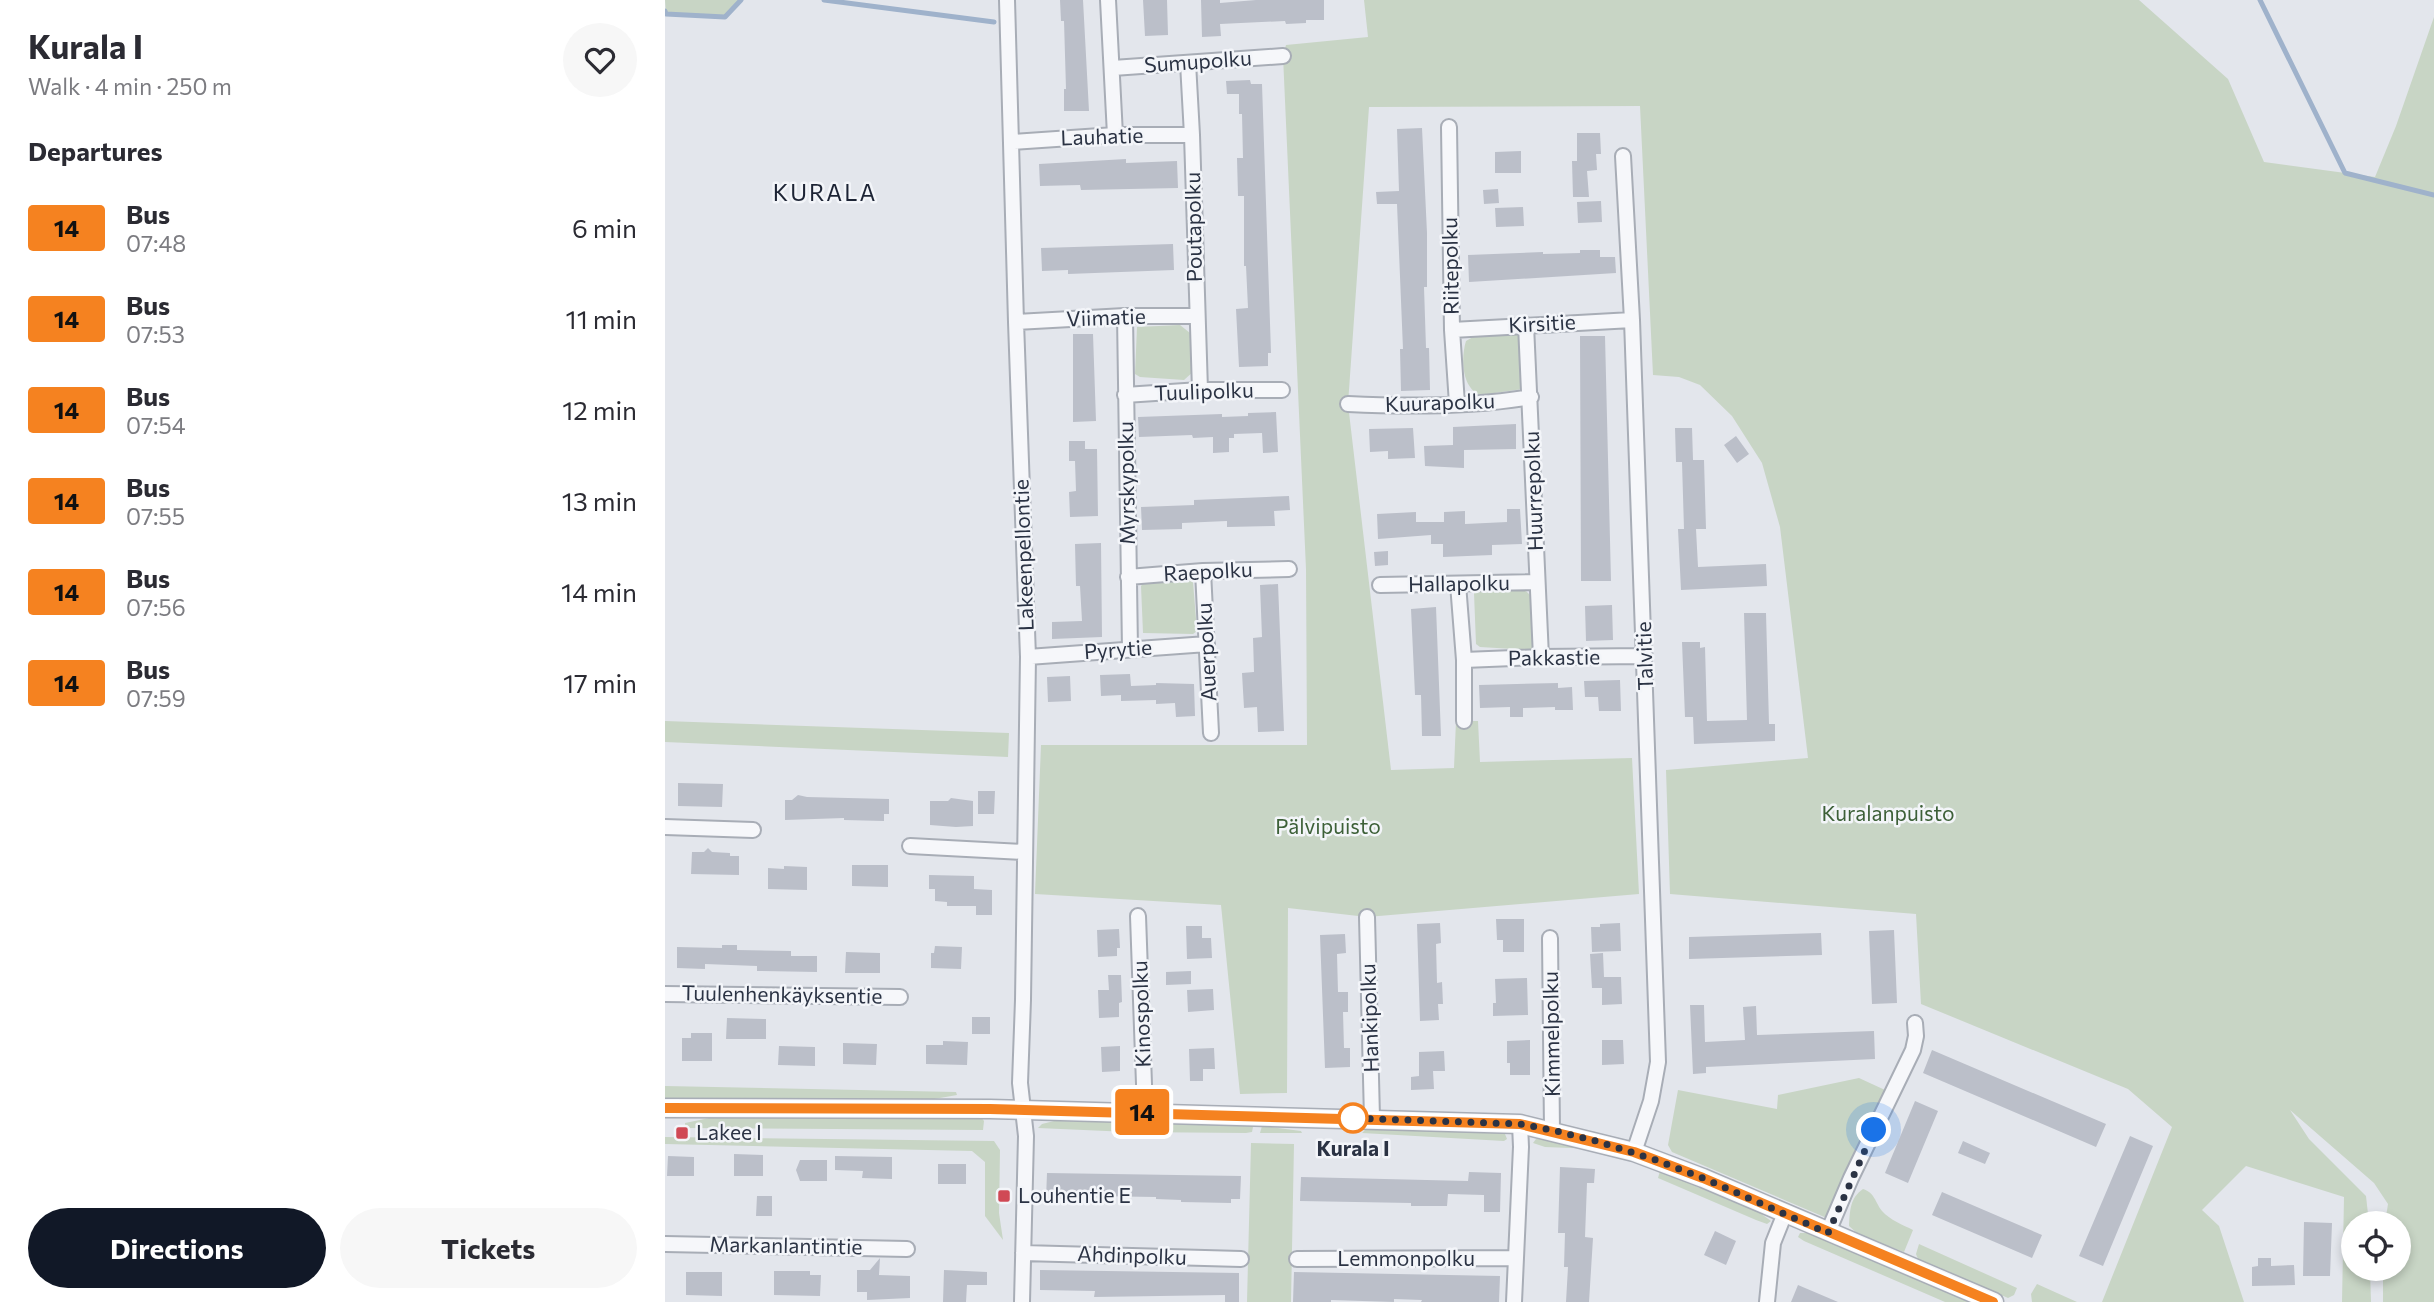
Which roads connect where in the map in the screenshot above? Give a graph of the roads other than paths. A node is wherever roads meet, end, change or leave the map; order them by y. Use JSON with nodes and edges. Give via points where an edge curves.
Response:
{"nodes":[{"id":1,"x":1007,"y":0,"type":"edge"},
{"id":2,"x":1108,"y":0,"type":"edge"},
{"id":3,"x":1283,"y":56,"type":"dead end"},
{"id":4,"x":1188,"y":63,"type":"junction"},
{"id":5,"x":1113,"y":68,"type":"junction"},
{"id":6,"x":1449,"y":127,"type":"dead end"},
{"id":7,"x":1115,"y":135,"type":"junction"},
{"id":8,"x":1192,"y":135,"type":"junction"},
{"id":9,"x":1011,"y":142,"type":"junction"},
{"id":10,"x":1623,"y":156,"type":"dead end"},
{"id":11,"x":1196,"y":316,"type":"junction"},
{"id":12,"x":1125,"y":317,"type":"junction"},
{"id":13,"x":1632,"y":320,"type":"junction"},
{"id":14,"x":1016,"y":323,"type":"junction"},
{"id":15,"x":1526,"y":325,"type":"junction"},
{"id":16,"x":1452,"y":330,"type":"junction"},
{"id":17,"x":1200,"y":390,"type":"junction"},
{"id":18,"x":1282,"y":390,"type":"dead end"},
{"id":19,"x":1125,"y":395,"type":"junction"},
{"id":20,"x":1531,"y":397,"type":"junction"},
{"id":21,"x":1348,"y":404,"type":"dead end"},
{"id":22,"x":1457,"y":404,"type":"junction"},
{"id":23,"x":1289,"y":569,"type":"dead end"},
{"id":24,"x":1203,"y":571,"type":"junction"},
{"id":25,"x":1128,"y":577,"type":"junction"},
{"id":26,"x":1537,"y":582,"type":"junction"},
{"id":27,"x":1458,"y":584,"type":"junction"},
{"id":28,"x":1380,"y":585,"type":"dead end"},
{"id":29,"x":1207,"y":644,"type":"junction"},
{"id":30,"x":1130,"y":649,"type":"junction"},
{"id":31,"x":1645,"y":656,"type":"junction"},
{"id":32,"x":1028,"y":657,"type":"junction"},
{"id":33,"x":1541,"y":657,"type":"junction"},
{"id":34,"x":1464,"y":660,"type":"junction"},
{"id":35,"x":1464,"y":722,"type":"dead end"},
{"id":36,"x":1212,"y":733,"type":"dead end"},
{"id":37,"x":665,"y":827,"type":"edge"},
{"id":38,"x":753,"y":830,"type":"dead end"},
{"id":39,"x":910,"y":846,"type":"dead end"},
{"id":40,"x":1024,"y":852,"type":"junction"},
{"id":41,"x":1138,"y":916,"type":"dead end"},
{"id":42,"x":1367,"y":918,"type":"dead end"},
{"id":43,"x":1550,"y":938,"type":"dead end"},
{"id":44,"x":665,"y":994,"type":"edge"},
{"id":45,"x":900,"y":997,"type":"dead end"},
{"id":46,"x":1915,"y":1023,"type":"dead end"},
{"id":47,"x":665,"y":1108,"type":"edge"},
{"id":48,"x":1024,"y":1110,"type":"junction"},
{"id":49,"x":1145,"y":1112,"type":"junction"},
{"id":50,"x":1372,"y":1118,"type":"junction"},
{"id":51,"x":1520,"y":1124,"type":"junction"},
{"id":52,"x":1552,"y":1130,"type":"junction"},
{"id":53,"x":1634,"y":1152,"type":"junction"},
{"id":54,"x":1785,"y":1213,"type":"junction"},
{"id":55,"x":1828,"y":1233,"type":"junction"},
{"id":56,"x":665,"y":1244,"type":"edge"},
{"id":57,"x":907,"y":1249,"type":"dead end"},
{"id":58,"x":1023,"y":1253,"type":"junction"},
{"id":59,"x":1515,"y":1258,"type":"junction"},
{"id":60,"x":1241,"y":1259,"type":"dead end"},
{"id":61,"x":1297,"y":1259,"type":"dead end"},
{"id":62,"x":1022,"y":1302,"type":"edge"},
{"id":63,"x":1514,"y":1302,"type":"edge"},
{"id":64,"x":1767,"y":1302,"type":"edge"},
{"id":65,"x":1994,"y":1302,"type":"edge"}],
"edges":[{"from":1,"to":9,"type":"street","name":"Lakeenpellontie"},
{"from":2,"to":5,"type":"street"},
{"from":3,"to":4,"type":"street","name":"Sumupolku"},
{"from":4,"to":5,"type":"street","name":"Sumupolku"},
{"from":4,"to":8,"type":"street","name":"Poutapolku"},
{"from":5,"to":7,"type":"street"},
{"from":6,"to":16,"type":"street","name":"Riitepolku"},
{"from":7,"to":8,"type":"street","name":"Lauhatie"},
{"from":7,"to":9,"type":"street","name":"Lauhatie"},
{"from":8,"to":11,"type":"street","name":"Poutapolku"},
{"from":9,"to":14,"type":"street","name":"Lakeenpellontie"},
{"from":10,"to":13,"type":"street","name":"Talvitie"},
{"from":11,"to":12,"type":"street","name":"Viimatie"},
{"from":11,"to":17,"type":"street","name":"Poutapolku"},
{"from":12,"to":14,"type":"street","name":"Viimatie"},
{"from":12,"to":19,"type":"street","name":"Myrskypolku"},
{"from":13,"to":15,"type":"street","name":"Kirsitie"},
{"from":13,"to":31,"type":"street","name":"Talvitie"},
{"from":14,"to":32,"type":"street","name":"Lakeenpellontie"},
{"from":15,"to":16,"type":"street","name":"Kirsitie"},
{"from":15,"to":20,"type":"street","name":"Huurrepolku"},
{"from":16,"to":22,"type":"street","name":"Riitepolku"},
{"from":17,"to":18,"type":"street","name":"Tuulipolku"},
{"from":17,"to":19,"type":"street","name":"Tuulipolku"},
{"from":19,"to":25,"type":"street","name":"Myrskypolku"},
{"from":20,"to":22,"type":"street","name":"Kuurapolku"},
{"from":20,"to":26,"type":"street","name":"Huurrepolku"},
{"from":21,"to":22,"type":"street","name":"Kuurapolku"},
{"from":23,"to":24,"type":"street","name":"Raepolku"},
{"from":24,"to":25,"type":"street","name":"Raepolku"},
{"from":24,"to":29,"type":"street","name":"Auerpolku"},
{"from":25,"to":30,"type":"street","name":"Myrskypolku"},
{"from":26,"to":27,"type":"street","name":"Hallapolku"},
{"from":26,"to":33,"type":"street","name":"Huurrepolku"},
{"from":27,"to":28,"type":"street","name":"Hallapolku"},
{"from":27,"to":34,"type":"street"},
{"from":29,"to":30,"type":"street","name":"Pyrytie"},
{"from":29,"to":36,"type":"street","name":"Auerpolku"},
{"from":30,"to":32,"type":"street","name":"Pyrytie"},
{"from":31,"to":33,"type":"street","name":"Pakkastie"},
{"from":31,"to":53,"type":"street","name":"Talvitie","via":[[1658,1062]]},
{"from":32,"to":40,"type":"street","name":"Lakeenpellontie"},
{"from":33,"to":34,"type":"street","name":"Pakkastie"},
{"from":34,"to":35,"type":"street"},
{"from":37,"to":38,"type":"street"},
{"from":39,"to":40,"type":"street"},
{"from":40,"to":48,"type":"street","name":"Lakeenpellontie","via":[[1020,1083]]},
{"from":41,"to":49,"type":"street","name":"Kinospolku"},
{"from":42,"to":50,"type":"street","name":"Hankipolku"},
{"from":43,"to":52,"type":"street","name":"Kimmelpolku"},
{"from":44,"to":45,"type":"street","name":"Tuulenhenkäyksentie"},
{"from":46,"to":55,"type":"street","via":[[1913,1050]]},
{"from":47,"to":48,"type":"street"},
{"from":48,"to":49,"type":"street"},
{"from":48,"to":58,"type":"street","name":"Lakeenpellontie"},
{"from":49,"to":50,"type":"street"},
{"from":50,"to":51,"type":"street"},
{"from":51,"to":52,"type":"street"},
{"from":51,"to":59,"type":"street"},
{"from":52,"to":53,"type":"street"},
{"from":53,"to":54,"type":"street"},
{"from":54,"to":55,"type":"street"},
{"from":54,"to":64,"type":"street","via":[[1773,1243]]},
{"from":55,"to":65,"type":"street"},
{"from":56,"to":57,"type":"street","name":"Markanlantintie"},
{"from":58,"to":60,"type":"street","name":"Ahdinpolku"},
{"from":58,"to":62,"type":"street","name":"Lakeenpellontie"},
{"from":59,"to":61,"type":"street","name":"Lemmonpolku"},
{"from":59,"to":63,"type":"street"}]}
